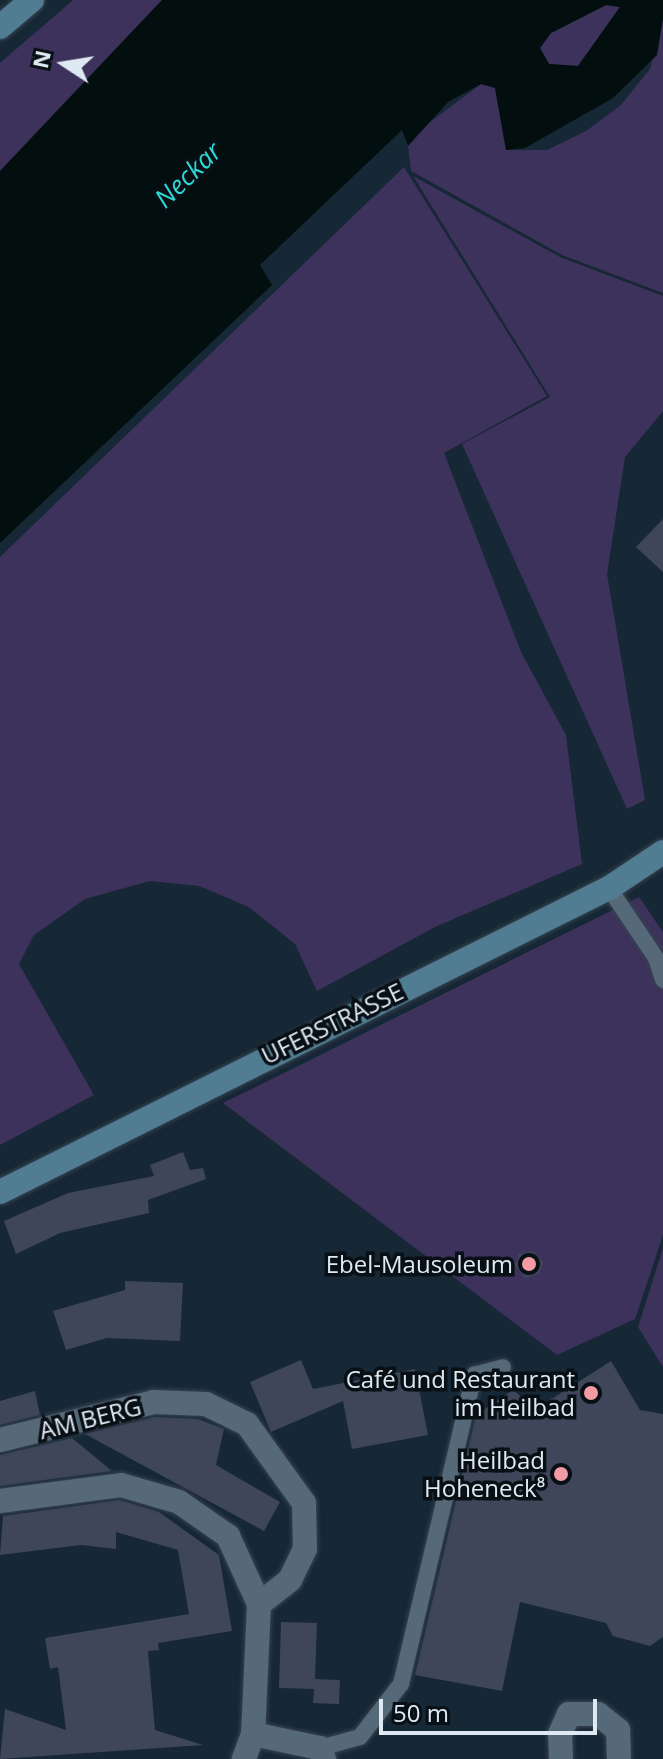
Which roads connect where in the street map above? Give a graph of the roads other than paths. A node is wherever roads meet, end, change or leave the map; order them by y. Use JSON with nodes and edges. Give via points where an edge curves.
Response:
{"nodes":[{"id":1,"x":32,"y":0,"type":"edge"},
{"id":2,"x":0,"y":27,"type":"edge"},
{"id":3,"x":658,"y":862,"type":"edge"},
{"id":4,"x":609,"y":888,"type":"junction"},
{"id":5,"x":663,"y":980,"type":"edge"},
{"id":6,"x":0,"y":1192,"type":"edge"},
{"id":7,"x":503,"y":1367,"type":"dead end"},
{"id":8,"x":0,"y":1440,"type":"edge"},
{"id":9,"x":0,"y":1501,"type":"edge"},
{"id":10,"x":259,"y":1604,"type":"junction"},
{"id":11,"x":253,"y":1734,"type":"junction"},
{"id":12,"x":322,"y":1753,"type":"edge"},
{"id":13,"x":244,"y":1759,"type":"edge"},
{"id":14,"x":561,"y":1759,"type":"edge"},
{"id":15,"x":619,"y":1759,"type":"edge"}],
"edges":[{"from":1,"to":2,"type":"street"},
{"from":3,"to":4,"type":"street","name":"UFERSTRASSE"},
{"from":4,"to":5,"type":"lane"},
{"from":4,"to":6,"type":"street","name":"UFERSTRASSE"},
{"from":7,"to":12,"type":"lane","via":[[474,1375],[401,1684],[360,1737]]},
{"from":8,"to":10,"type":"street","name":"AM BERG","via":[[153,1402],[206,1404],[247,1424],[304,1503],[305,1549],[290,1580]]},
{"from":9,"to":10,"type":"street","via":[[121,1485],[179,1502],[228,1536]]},
{"from":10,"to":11,"type":"street"},
{"from":11,"to":12,"type":"street"},
{"from":11,"to":13,"type":"street"},
{"from":14,"to":15,"type":"street","via":[[560,1734],[569,1714],[598,1714],[618,1730]]}]}
